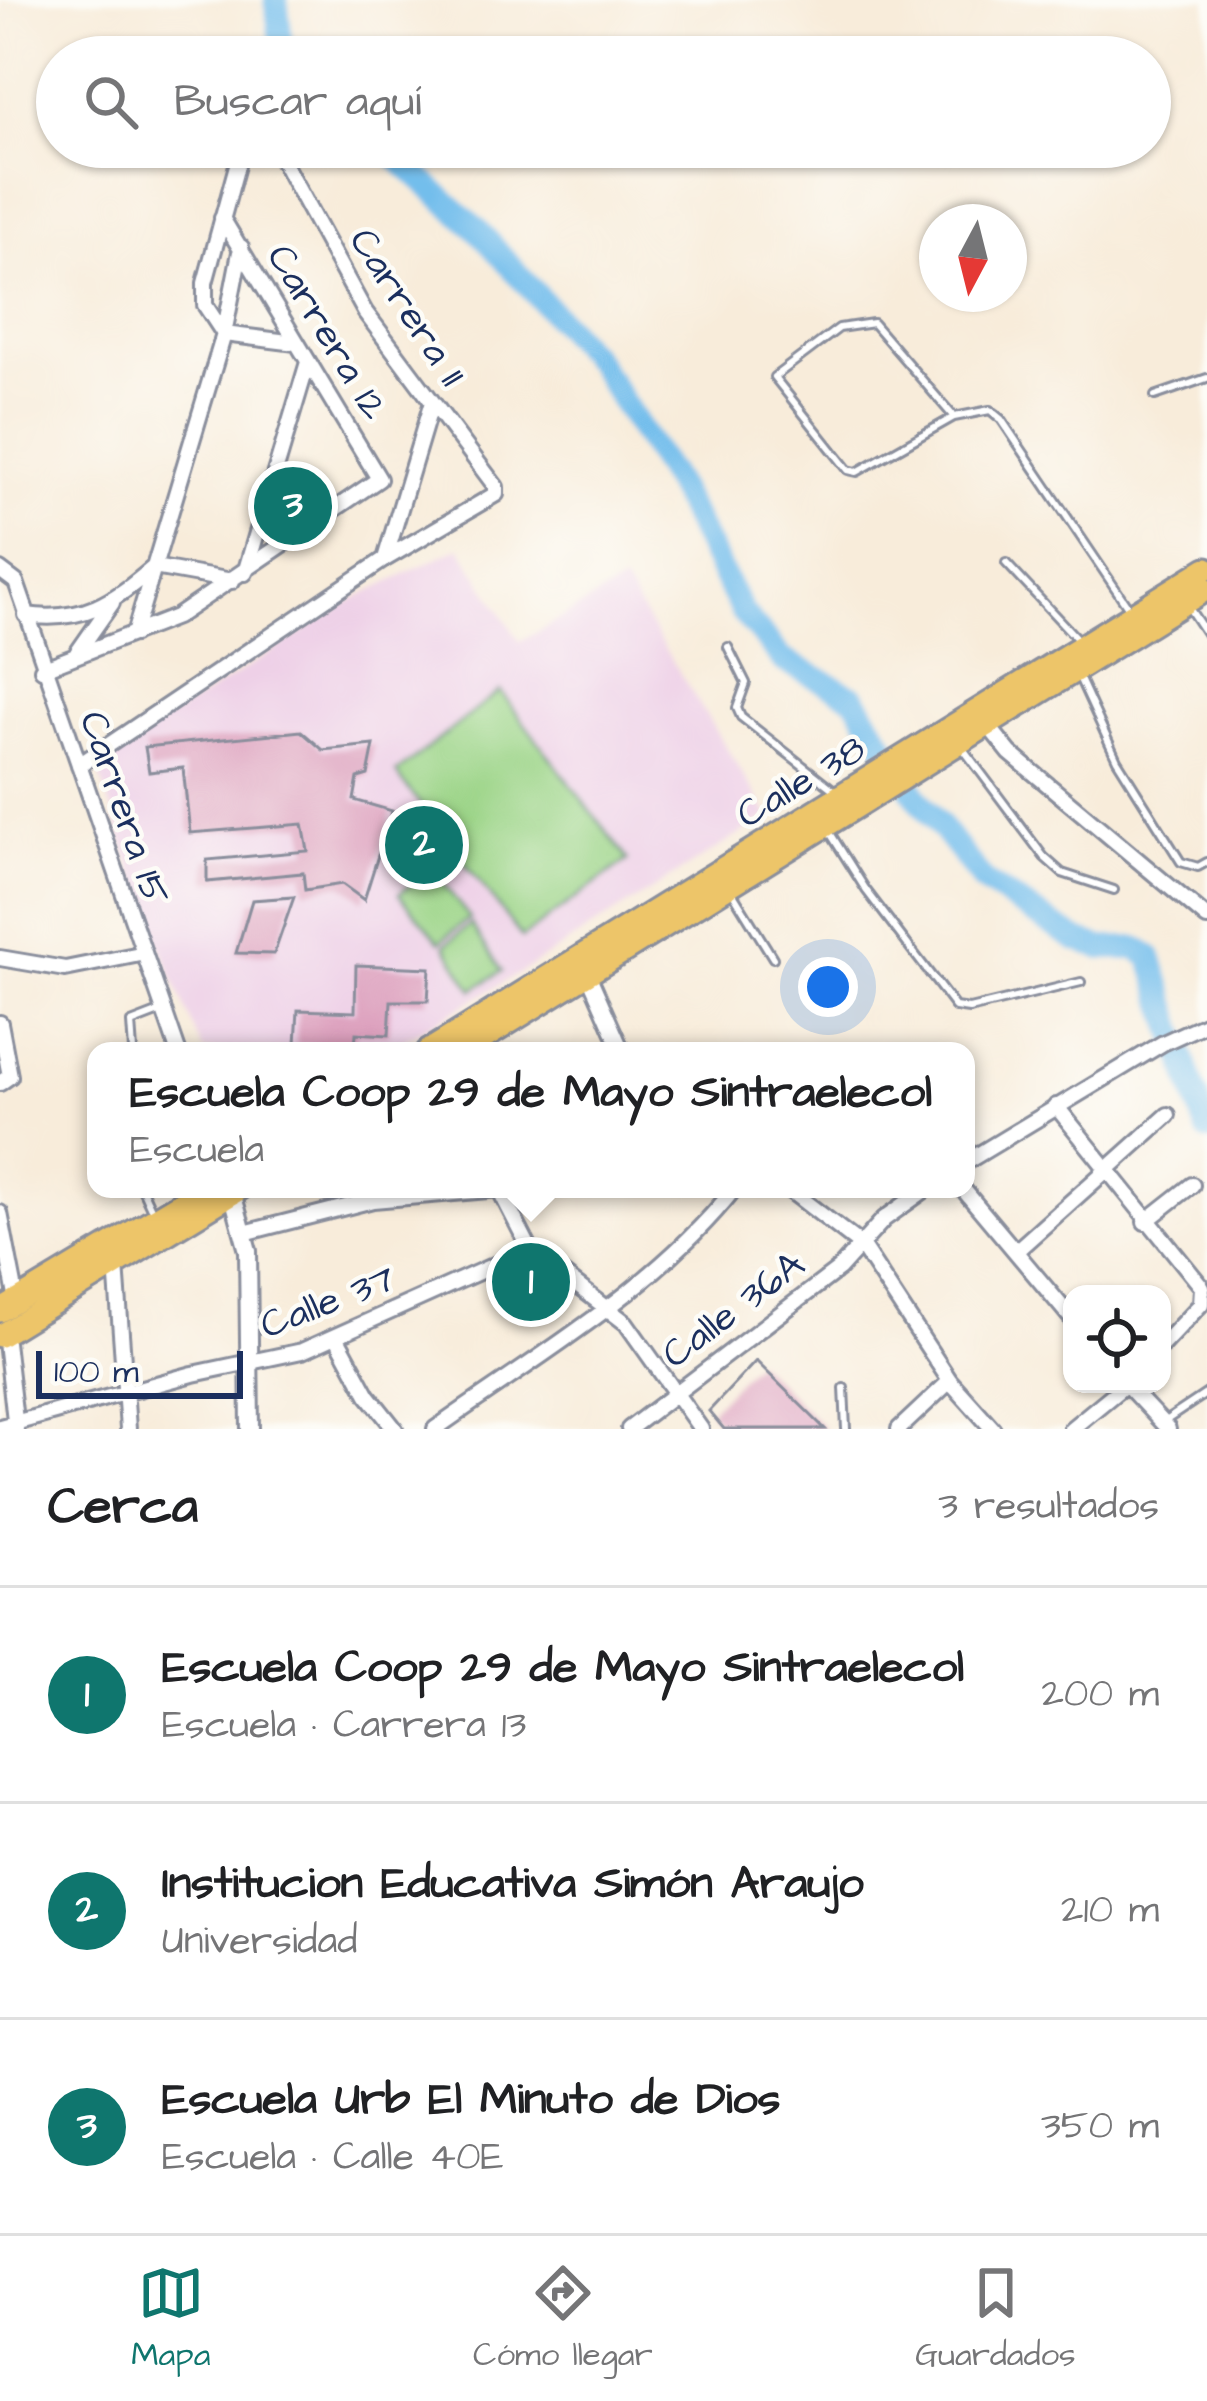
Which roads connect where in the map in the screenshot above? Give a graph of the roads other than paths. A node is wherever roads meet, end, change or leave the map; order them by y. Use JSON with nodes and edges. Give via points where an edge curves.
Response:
{"nodes":[{"id":1,"x":236,"y":168,"type":"edge"},
{"id":2,"x":286,"y":168,"type":"edge"},
{"id":3,"x":222,"y":218,"type":"junction"},
{"id":4,"x":242,"y":247,"type":"junction"},
{"id":5,"x":224,"y":334,"type":"junction"},
{"id":6,"x":296,"y":343,"type":"junction"},
{"id":7,"x":308,"y":362,"type":"junction"},
{"id":8,"x":1207,"y":378,"type":"edge"},
{"id":9,"x":1155,"y":397,"type":"dead end"},
{"id":10,"x":431,"y":402,"type":"junction"},
{"id":11,"x":955,"y":417,"type":"junction"},
{"id":12,"x":385,"y":560,"type":"junction"},
{"id":13,"x":1006,"y":563,"type":"dead end"},
{"id":14,"x":154,"y":567,"type":"junction"},
{"id":15,"x":1207,"y":568,"type":"edge"},
{"id":16,"x":0,"y":570,"type":"edge"},
{"id":17,"x":238,"y":577,"type":"junction"},
{"id":18,"x":1207,"y":589,"type":"edge"},
{"id":19,"x":1185,"y":602,"type":"junction"},
{"id":20,"x":112,"y":603,"type":"junction"},
{"id":21,"x":1132,"y":613,"type":"junction"},
{"id":22,"x":26,"y":615,"type":"junction"},
{"id":23,"x":134,"y":634,"type":"junction"},
{"id":24,"x":1207,"y":635,"type":"edge"},
{"id":25,"x":1082,"y":645,"type":"junction"},
{"id":26,"x":728,"y":647,"type":"dead end"},
{"id":27,"x":75,"y":656,"type":"junction"},
{"id":28,"x":42,"y":668,"type":"junction"},
{"id":29,"x":1077,"y":672,"type":"junction"},
{"id":30,"x":983,"y":719,"type":"junction"},
{"id":31,"x":955,"y":737,"type":"junction"},
{"id":32,"x":79,"y":765,"type":"junction"},
{"id":33,"x":883,"y":782,"type":"junction"},
{"id":34,"x":840,"y":798,"type":"junction"},
{"id":35,"x":827,"y":827,"type":"junction"},
{"id":36,"x":1207,"y":862,"type":"edge"},
{"id":37,"x":724,"y":880,"type":"junction"},
{"id":38,"x":1114,"y":890,"type":"dead end"},
{"id":39,"x":1207,"y":918,"type":"edge"},
{"id":40,"x":140,"y":954,"type":"junction"},
{"id":41,"x":0,"y":958,"type":"edge"},
{"id":42,"x":773,"y":958,"type":"dead end"},
{"id":43,"x":588,"y":974,"type":"junction"},
{"id":44,"x":1081,"y":982,"type":"dead end"},
{"id":45,"x":162,"y":1010,"type":"junction"},
{"id":46,"x":0,"y":1024,"type":"edge"},
{"id":47,"x":1207,"y":1024,"type":"edge"},
{"id":48,"x":132,"y":1042,"type":"edge"},
{"id":49,"x":174,"y":1042,"type":"edge"},
{"id":50,"x":444,"y":1042,"type":"edge"},
{"id":51,"x":478,"y":1042,"type":"edge"},
{"id":52,"x":618,"y":1042,"type":"edge"},
{"id":53,"x":0,"y":1083,"type":"edge"},
{"id":54,"x":1056,"y":1106,"type":"junction"},
{"id":55,"x":1168,"y":1115,"type":"dead end"},
{"id":56,"x":975,"y":1156,"type":"edge"},
{"id":57,"x":1103,"y":1170,"type":"junction"},
{"id":58,"x":1192,"y":1185,"type":"dead end"},
{"id":59,"x":146,"y":1198,"type":"edge"},
{"id":60,"x":188,"y":1198,"type":"edge"},
{"id":61,"x":222,"y":1198,"type":"edge"},
{"id":62,"x":237,"y":1198,"type":"edge"},
{"id":63,"x":396,"y":1198,"type":"edge"},
{"id":64,"x":504,"y":1198,"type":"edge"},
{"id":65,"x":726,"y":1198,"type":"edge"},
{"id":66,"x":800,"y":1198,"type":"edge"},
{"id":67,"x":913,"y":1198,"type":"edge"},
{"id":68,"x":971,"y":1198,"type":"edge"},
{"id":69,"x":0,"y":1213,"type":"edge"},
{"id":70,"x":155,"y":1218,"type":"junction"},
{"id":71,"x":1144,"y":1222,"type":"junction"},
{"id":72,"x":244,"y":1233,"type":"junction"},
{"id":73,"x":861,"y":1245,"type":"junction"},
{"id":74,"x":530,"y":1249,"type":"junction"},
{"id":75,"x":1016,"y":1251,"type":"junction"},
{"id":76,"x":116,"y":1264,"type":"junction"},
{"id":77,"x":608,"y":1305,"type":"junction"},
{"id":78,"x":1063,"y":1308,"type":"edge"},
{"id":79,"x":5,"y":1320,"type":"edge"},
{"id":80,"x":1171,"y":1335,"type":"edge"},
{"id":81,"x":337,"y":1338,"type":"junction"},
{"id":82,"x":245,"y":1364,"type":"junction"},
{"id":83,"x":950,"y":1381,"type":"junction"},
{"id":84,"x":844,"y":1388,"type":"dead end"},
{"id":85,"x":1115,"y":1393,"type":"edge"},
{"id":86,"x":1134,"y":1393,"type":"edge"},
{"id":87,"x":1207,"y":1393,"type":"edge"},
{"id":88,"x":673,"y":1394,"type":"junction"},
{"id":89,"x":123,"y":1395,"type":"junction"},
{"id":90,"x":10,"y":1426,"type":"edge"},
{"id":91,"x":1165,"y":1426,"type":"edge"},
{"id":92,"x":128,"y":1429,"type":"edge"},
{"id":93,"x":250,"y":1429,"type":"edge"},
{"id":94,"x":395,"y":1429,"type":"edge"},
{"id":95,"x":435,"y":1429,"type":"edge"},
{"id":96,"x":629,"y":1429,"type":"edge"},
{"id":97,"x":701,"y":1429,"type":"edge"},
{"id":98,"x":846,"y":1429,"type":"edge"},
{"id":99,"x":899,"y":1429,"type":"edge"},
{"id":100,"x":993,"y":1429,"type":"edge"},
{"id":101,"x":1071,"y":1429,"type":"edge"}],
"edges":[{"from":1,"to":3,"type":"street"},
{"from":2,"to":10,"type":"street","name":"Carrera 11","via":[[365,312]]},
{"from":3,"to":4,"type":"street","name":"Carrera 12"},
{"from":3,"to":5,"type":"street","via":[[204,292]]},
{"from":4,"to":5,"type":"street"},
{"from":4,"to":6,"type":"street","name":"Carrera 12"},
{"from":5,"to":6,"type":"street"},
{"from":5,"to":14,"type":"street"},
{"from":6,"to":7,"type":"street","name":"Carrera 12"},
{"from":7,"to":17,"type":"street"},
{"from":7,"to":17,"type":"street","name":"Carrera 12","via":[[379,479]]},
{"from":8,"to":9,"type":"lane"},
{"from":10,"to":12,"type":"street"},
{"from":10,"to":12,"type":"street","name":"Carrera 11","via":[[496,494]]},
{"from":11,"to":11,"type":"lane","via":[[873,323],[839,328],[774,377],[857,472]]},
{"from":11,"to":21,"type":"lane","via":[[990,410],[1001,419]]},
{"from":12,"to":32,"type":"street"},
{"from":13,"to":25,"type":"lane"},
{"from":14,"to":17,"type":"street"},
{"from":14,"to":20,"type":"street"},
{"from":14,"to":23,"type":"street"},
{"from":15,"to":21,"type":"highway","name":"Calle 38"},
{"from":16,"to":22,"type":"street","name":"Carrera 15","via":[[16,583]]},
{"from":17,"to":23,"type":"street"},
{"from":18,"to":19,"type":"highway","name":"Calle 38"},
{"from":19,"to":24,"type":"lane"},
{"from":19,"to":29,"type":"highway","name":"Calle 38"},
{"from":20,"to":22,"type":"street","via":[[59,620]]},
{"from":20,"to":27,"type":"street"},
{"from":21,"to":25,"type":"highway","name":"Calle 38"},
{"from":22,"to":28,"type":"street","name":"Carrera 15"},
{"from":23,"to":27,"type":"street"},
{"from":25,"to":30,"type":"highway","name":"Calle 38"},
{"from":26,"to":34,"type":"lane","via":[[746,683],[741,718]]},
{"from":27,"to":28,"type":"street"},
{"from":28,"to":32,"type":"street","name":"Carrera 15"},
{"from":29,"to":30,"type":"highway","name":"Calle 38"},
{"from":29,"to":36,"type":"lane","via":[[1117,760],[1181,862]]},
{"from":30,"to":31,"type":"highway","name":"Calle 38"},
{"from":30,"to":39,"type":"street","via":[[1010,753]]},
{"from":31,"to":33,"type":"highway","name":"Calle 38"},
{"from":31,"to":38,"type":"lane","via":[[1044,857],[1062,874]]},
{"from":32,"to":40,"type":"street","name":"Carrera 15"},
{"from":33,"to":34,"type":"highway","name":"Calle 38"},
{"from":33,"to":35,"type":"highway","name":"Calle 38"},
{"from":34,"to":37,"type":"highway","name":"Calle 38"},
{"from":35,"to":37,"type":"highway","name":"Calle 38"},
{"from":35,"to":44,"type":"lane","via":[[955,1007]]},
{"from":37,"to":42,"type":"lane"},
{"from":37,"to":43,"type":"highway","name":"Calle 38"},
{"from":37,"to":50,"type":"highway","name":"Calle 38"},
{"from":40,"to":41,"type":"street","via":[[65,969]]},
{"from":40,"to":45,"type":"street","name":"Carrera 15"},
{"from":43,"to":51,"type":"highway","name":"Calle 38"},
{"from":43,"to":52,"type":"street"},
{"from":45,"to":48,"type":"lane","via":[[131,1023]]},
{"from":45,"to":49,"type":"street","name":"Carrera 15"},
{"from":46,"to":53,"type":"street","via":[[10,1076]]},
{"from":47,"to":54,"type":"street"},
{"from":54,"to":56,"type":"street"},
{"from":54,"to":57,"type":"street"},
{"from":55,"to":57,"type":"street"},
{"from":57,"to":71,"type":"street"},
{"from":57,"to":75,"type":"street"},
{"from":58,"to":71,"type":"street"},
{"from":59,"to":70,"type":"lane"},
{"from":60,"to":70,"type":"highway"},
{"from":61,"to":76,"type":"highway"},
{"from":62,"to":72,"type":"street"},
{"from":63,"to":72,"type":"street"},
{"from":64,"to":74,"type":"street"},
{"from":65,"to":77,"type":"street"},
{"from":66,"to":73,"type":"street"},
{"from":67,"to":73,"type":"street","name":"Calle 36A"},
{"from":68,"to":75,"type":"street"},
{"from":69,"to":79,"type":"street"},
{"from":70,"to":79,"type":"highway"},
{"from":71,"to":80,"type":"street","via":[[1204,1296]]},
{"from":72,"to":82,"type":"street"},
{"from":73,"to":83,"type":"street"},
{"from":73,"to":88,"type":"street","name":"Calle 36A"},
{"from":74,"to":77,"type":"street"},
{"from":74,"to":81,"type":"street","name":"Calle 37"},
{"from":75,"to":78,"type":"street"},
{"from":76,"to":79,"type":"highway"},
{"from":76,"to":89,"type":"street"},
{"from":77,"to":88,"type":"street"},
{"from":77,"to":95,"type":"street"},
{"from":79,"to":90,"type":"street"},
{"from":81,"to":82,"type":"street","name":"Calle 37"},
{"from":81,"to":94,"type":"street"},
{"from":82,"to":89,"type":"street","name":"Calle 37"},
{"from":82,"to":93,"type":"street"},
{"from":83,"to":99,"type":"street"},
{"from":83,"to":100,"type":"street"},
{"from":84,"to":98,"type":"lane"},
{"from":85,"to":101,"type":"street"},
{"from":86,"to":91,"type":"street"},
{"from":87,"to":91,"type":"lane"},
{"from":88,"to":96,"type":"street","name":"Calle 36A"},
{"from":88,"to":97,"type":"street"},
{"from":89,"to":90,"type":"street","name":"Calle 37"},
{"from":89,"to":92,"type":"street"}]}
